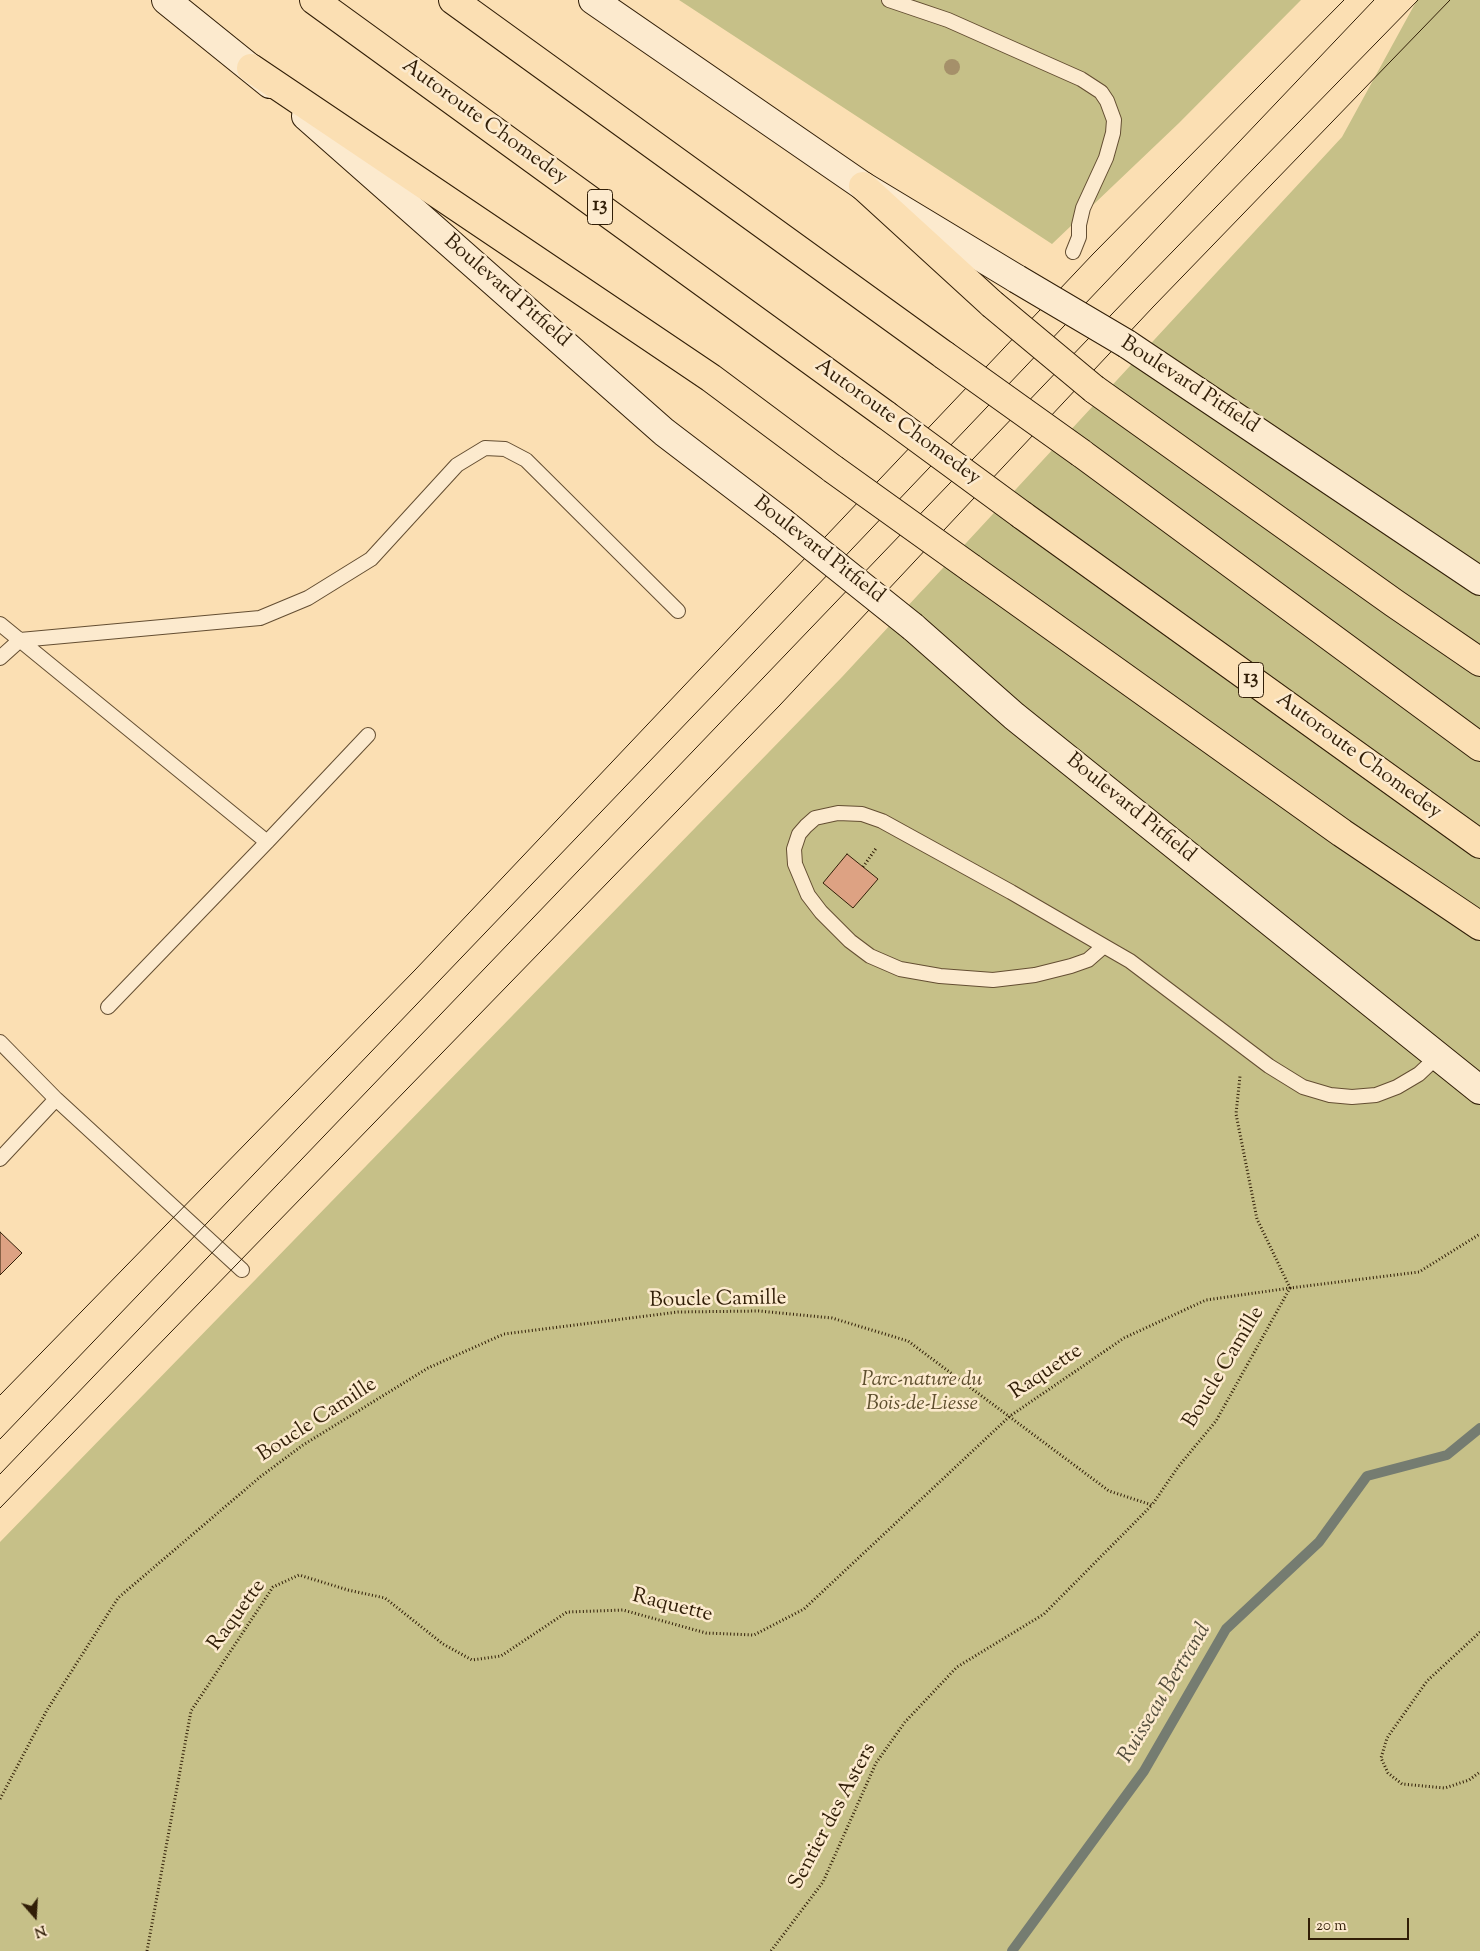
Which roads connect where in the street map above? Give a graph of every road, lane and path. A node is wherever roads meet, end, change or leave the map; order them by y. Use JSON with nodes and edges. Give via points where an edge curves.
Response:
{"nodes":[{"id":1,"x":166,"y":0,"type":"edge"},
{"id":2,"x":314,"y":0,"type":"edge"},
{"id":3,"x":453,"y":0,"type":"edge"},
{"id":4,"x":593,"y":0,"type":"edge"},
{"id":5,"x":889,"y":0,"type":"edge"},
{"id":6,"x":251,"y":68,"type":"junction"},
{"id":7,"x":863,"y":186,"type":"junction"},
{"id":8,"x":1073,"y":252,"type":"dead end"},
{"id":9,"x":1480,"y":582,"type":"edge"},
{"id":10,"x":678,"y":611,"type":"dead end"},
{"id":11,"x":0,"y":624,"type":"edge"},
{"id":12,"x":20,"y":640,"type":"junction"},
{"id":13,"x":0,"y":658,"type":"edge"},
{"id":14,"x":1480,"y":662,"type":"edge"},
{"id":15,"x":368,"y":735,"type":"dead end"},
{"id":16,"x":1480,"y":747,"type":"edge"},
{"id":17,"x":266,"y":842,"type":"junction"},
{"id":18,"x":1480,"y":844,"type":"edge"},
{"id":19,"x":1480,"y":926,"type":"edge"},
{"id":20,"x":1104,"y":946,"type":"junction"},
{"id":21,"x":108,"y":1007,"type":"dead end"},
{"id":22,"x":0,"y":1042,"type":"edge"},
{"id":23,"x":1244,"y":1048,"type":"junction"},
{"id":24,"x":1438,"y":1056,"type":"junction"},
{"id":25,"x":1480,"y":1090,"type":"edge"},
{"id":26,"x":56,"y":1099,"type":"junction"},
{"id":27,"x":0,"y":1159,"type":"edge"},
{"id":28,"x":1480,"y":1234,"type":"edge"},
{"id":29,"x":242,"y":1270,"type":"dead end"},
{"id":30,"x":1290,"y":1288,"type":"junction"},
{"id":31,"x":1010,"y":1416,"type":"junction"},
{"id":32,"x":1152,"y":1505,"type":"junction"},
{"id":33,"x":1480,"y":1632,"type":"edge"},
{"id":34,"x":1480,"y":1772,"type":"edge"},
{"id":35,"x":0,"y":1799,"type":"edge"},
{"id":36,"x":147,"y":1951,"type":"edge"},
{"id":37,"x":771,"y":1951,"type":"edge"}],
"edges":[{"from":1,"to":6,"type":"main road","name":"Boulevard Pitfield"},
{"from":2,"to":18,"type":"highway","name":"Autoroute Chomedey","number":"13","bridge":true},
{"from":3,"to":16,"type":"highway","bridge":true,"via":[[1081,453]]},
{"from":4,"to":7,"type":"main road","name":"Boulevard Pitfield"},
{"from":5,"to":8,"type":"lane","via":[[948,20],[1081,79],[1101,92],[1108,101],[1114,120],[1113,133],[1084,208]]},
{"from":6,"to":19,"type":"highway","bridge":true,"via":[[711,378],[1342,833]]},
{"from":6,"to":24,"type":"main road","name":"Boulevard Pitfield","bridge":true,"via":[[664,432],[914,628],[1014,716]]},
{"from":7,"to":9,"type":"main road","name":"Boulevard Pitfield","bridge":true,"via":[[1162,368]]},
{"from":7,"to":14,"type":"highway","bridge":true,"via":[[992,304],[1094,389]]},
{"from":10,"to":12,"type":"lane","via":[[526,460],[506,449],[485,448],[457,465],[370,559],[308,598],[260,618]]},
{"from":11,"to":12,"type":"lane"},
{"from":12,"to":13,"type":"lane"},
{"from":12,"to":17,"type":"lane"},
{"from":15,"to":17,"type":"lane"},
{"from":17,"to":21,"type":"lane"},
{"from":20,"to":20,"type":"lane","via":[[882,821],[862,814],[838,813],[815,818],[799,834],[794,849],[795,864],[816,906],[850,941],[870,956],[900,969],[993,980],[1035,975],[1070,966],[1088,960]]},
{"from":20,"to":23,"type":"lane","via":[[1130,961]]},
{"from":22,"to":26,"type":"lane"},
{"from":23,"to":24,"type":"lane","via":[[1303,1087],[1352,1097],[1397,1087],[1419,1074]]},
{"from":23,"to":30,"type":"path","via":[[1236,1114],[1257,1219]]},
{"from":24,"to":25,"type":"main road","name":"Boulevard Pitfield"},
{"from":26,"to":27,"type":"lane"},
{"from":26,"to":29,"type":"lane"},
{"from":28,"to":30,"type":"path","via":[[1419,1272]]},
{"from":30,"to":31,"type":"path","name":"Raquette","via":[[1206,1300],[1124,1338]]},
{"from":30,"to":32,"type":"path","name":"Boucle Camille","via":[[1216,1421]]},
{"from":31,"to":32,"type":"path","name":"Boucle Camille","via":[[1109,1491]]},
{"from":31,"to":35,"type":"path","name":"Boucle Camille","via":[[908,1341],[832,1318],[759,1310],[678,1312],[504,1334],[428,1368],[303,1445],[260,1477],[118,1598],[47,1710]]},
{"from":31,"to":36,"type":"path","name":"Raquette","via":[[804,1609],[754,1635],[706,1633],[623,1610],[567,1612],[501,1656],[472,1660],[443,1644],[385,1598],[299,1576],[273,1587],[192,1711]]},
{"from":32,"to":37,"type":"path","name":"Sentier des Asters","via":[[1044,1614],[957,1667],[905,1722],[876,1763],[822,1882]]},
{"from":33,"to":34,"type":"path","via":[[1427,1681],[1387,1738],[1381,1758],[1388,1773],[1402,1784],[1445,1788],[1469,1780]]}]}
